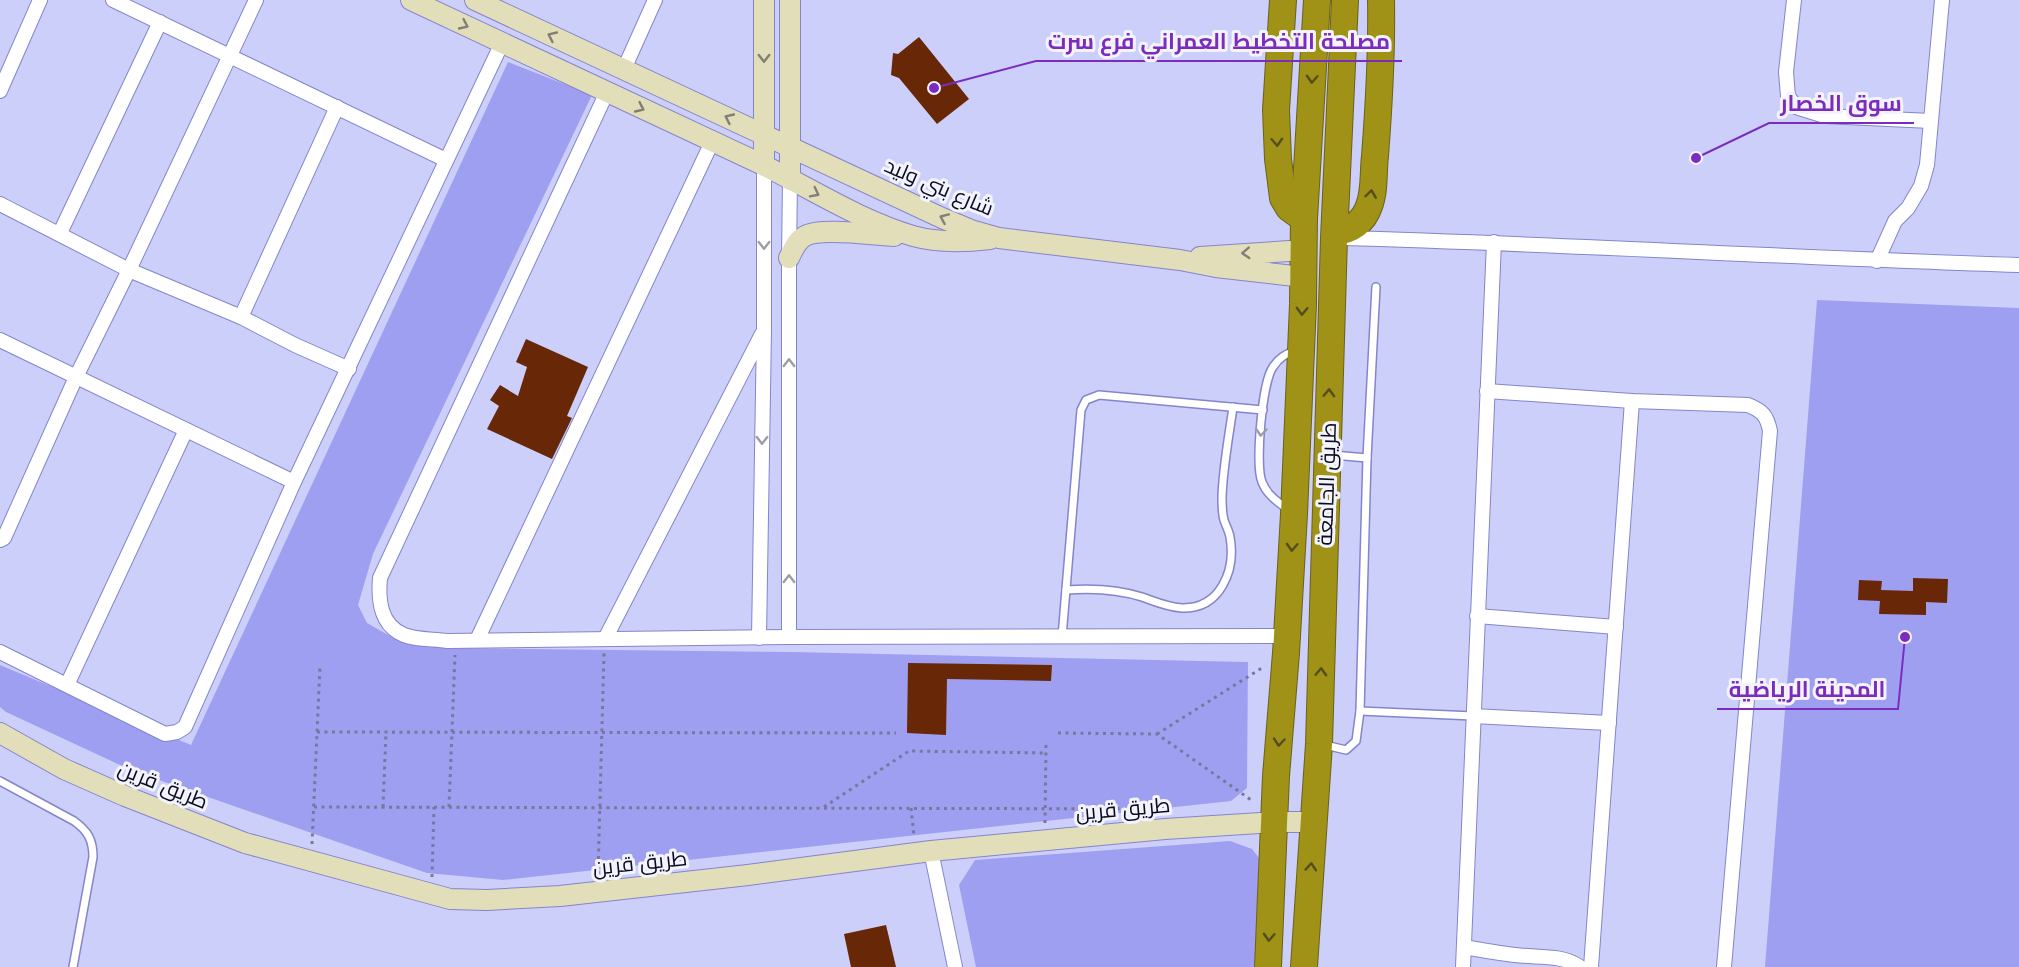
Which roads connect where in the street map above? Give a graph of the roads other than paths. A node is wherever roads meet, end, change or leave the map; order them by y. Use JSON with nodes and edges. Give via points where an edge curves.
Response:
{"nodes":[{"id":1,"x":40,"y":0,"type":"edge"},
{"id":2,"x":114,"y":0,"type":"edge"},
{"id":3,"x":256,"y":0,"type":"edge"},
{"id":4,"x":411,"y":0,"type":"edge"},
{"id":5,"x":476,"y":0,"type":"edge"},
{"id":6,"x":656,"y":0,"type":"edge"},
{"id":7,"x":764,"y":0,"type":"edge"},
{"id":8,"x":790,"y":0,"type":"edge"},
{"id":9,"x":1283,"y":0,"type":"edge"},
{"id":10,"x":1317,"y":0,"type":"edge"},
{"id":11,"x":1346,"y":0,"type":"edge"},
{"id":12,"x":1381,"y":0,"type":"edge"},
{"id":13,"x":1794,"y":0,"type":"edge"},
{"id":14,"x":1942,"y":0,"type":"edge"},
{"id":15,"x":160,"y":22,"type":"junction"},
{"id":16,"x":502,"y":43,"type":"junction"},
{"id":17,"x":229,"y":56,"type":"junction"},
{"id":18,"x":624,"y":69,"type":"junction"},
{"id":19,"x":0,"y":91,"type":"edge"},
{"id":20,"x":607,"y":92,"type":"junction"},
{"id":21,"x":337,"y":107,"type":"junction"},
{"id":22,"x":1931,"y":121,"type":"junction"},
{"id":23,"x":765,"y":134,"type":"junction"},
{"id":24,"x":712,"y":142,"type":"junction"},
{"id":25,"x":790,"y":146,"type":"junction"},
{"id":26,"x":446,"y":160,"type":"junction"},
{"id":27,"x":764,"y":166,"type":"junction"},
{"id":28,"x":790,"y":180,"type":"junction"},
{"id":29,"x":0,"y":204,"type":"edge"},
{"id":30,"x":60,"y":233,"type":"junction"},
{"id":31,"x":1305,"y":234,"type":"junction"},
{"id":32,"x":1334,"y":234,"type":"junction"},
{"id":33,"x":915,"y":237,"type":"junction"},
{"id":34,"x":999,"y":238,"type":"junction"},
{"id":35,"x":1494,"y":242,"type":"junction"},
{"id":36,"x":789,"y":258,"type":"junction"},
{"id":37,"x":1180,"y":260,"type":"junction"},
{"id":38,"x":1877,"y":261,"type":"junction"},
{"id":39,"x":2019,"y":265,"type":"edge"},
{"id":40,"x":129,"y":270,"type":"junction"},
{"id":41,"x":1303,"y":277,"type":"junction"},
{"id":42,"x":1376,"y":287,"type":"dead end"},
{"id":43,"x":241,"y":317,"type":"junction"},
{"id":44,"x":764,"y":330,"type":"junction"},
{"id":45,"x":0,"y":341,"type":"edge"},
{"id":46,"x":1301,"y":350,"type":"junction"},
{"id":47,"x":349,"y":369,"type":"junction"},
{"id":48,"x":76,"y":377,"type":"junction"},
{"id":49,"x":1487,"y":391,"type":"junction"},
{"id":50,"x":1632,"y":401,"type":"junction"},
{"id":51,"x":1233,"y":407,"type":"junction"},
{"id":52,"x":1263,"y":410,"type":"junction"},
{"id":53,"x":186,"y":430,"type":"junction"},
{"id":54,"x":1328,"y":455,"type":"junction"},
{"id":55,"x":1367,"y":458,"type":"junction"},
{"id":56,"x":294,"y":482,"type":"junction"},
{"id":57,"x":1294,"y":514,"type":"junction"},
{"id":58,"x":0,"y":540,"type":"edge"},
{"id":59,"x":1066,"y":590,"type":"junction"},
{"id":60,"x":1477,"y":616,"type":"junction"},
{"id":61,"x":1616,"y":627,"type":"junction"},
{"id":62,"x":789,"y":637,"type":"junction"},
{"id":63,"x":1062,"y":637,"type":"junction"},
{"id":64,"x":759,"y":638,"type":"junction"},
{"id":65,"x":605,"y":639,"type":"junction"},
{"id":66,"x":477,"y":640,"type":"junction"},
{"id":67,"x":1286,"y":644,"type":"junction"},
{"id":68,"x":0,"y":652,"type":"edge"},
{"id":69,"x":67,"y":684,"type":"junction"},
{"id":70,"x":1360,"y":711,"type":"junction"},
{"id":71,"x":1473,"y":716,"type":"junction"},
{"id":72,"x":1609,"y":723,"type":"junction"},
{"id":73,"x":0,"y":733,"type":"edge"},
{"id":74,"x":1319,"y":744,"type":"junction"},
{"id":75,"x":0,"y":781,"type":"edge"},
{"id":76,"x":1275,"y":816,"type":"junction"},
{"id":77,"x":1314,"y":822,"type":"junction"},
{"id":78,"x":923,"y":852,"type":"junction"},
{"id":79,"x":1464,"y":947,"type":"junction"},
{"id":80,"x":73,"y":967,"type":"edge"},
{"id":81,"x":955,"y":967,"type":"edge"},
{"id":82,"x":1268,"y":967,"type":"edge"},
{"id":83,"x":1304,"y":967,"type":"edge"},
{"id":84,"x":1463,"y":967,"type":"edge"},
{"id":85,"x":1580,"y":967,"type":"edge"},
{"id":86,"x":1591,"y":967,"type":"edge"},
{"id":87,"x":1724,"y":967,"type":"edge"}],
"edges":[{"from":1,"to":19,"type":"street"},
{"from":2,"to":15,"type":"street"},
{"from":3,"to":17,"type":"street"},
{"from":4,"to":16,"type":"street","name":"شارع بني وليد","one_way":true},
{"from":18,"to":5,"type":"street","name":"شارع بني وليد","one_way":true},
{"from":6,"to":18,"type":"street"},
{"from":7,"to":23,"type":"street","one_way":true},
{"from":8,"to":25,"type":"street"},
{"from":9,"to":31,"type":"highway","one_way":true,"via":[[1276,110],[1278,159],[1283,198]]},
{"from":10,"to":31,"type":"highway","name":"طريق الجامعة","one_way":true},
{"from":11,"to":32,"type":"highway","name":"طريق الجامعة"},
{"from":32,"to":12,"type":"highway","one_way":true,"via":[[1359,222],[1371,198]]},
{"from":13,"to":22,"type":"street","via":[[1786,72],[1788,96],[1797,107],[1825,116]]},
{"from":14,"to":22,"type":"street"},
{"from":15,"to":17,"type":"street"},
{"from":15,"to":30,"type":"street"},
{"from":16,"to":20,"type":"street","name":"شارع بني وليد"},
{"from":16,"to":26,"type":"street"},
{"from":17,"to":21,"type":"street"},
{"from":17,"to":40,"type":"street"},
{"from":23,"to":18,"type":"street","name":"شارع بني وليد","one_way":true},
{"from":20,"to":24,"type":"street","name":"شارع بني وليد","one_way":true},
{"from":20,"to":66,"type":"street","via":[[380,578],[380,609],[394,629],[405,636]]},
{"from":21,"to":26,"type":"street"},
{"from":21,"to":43,"type":"street"},
{"from":22,"to":38,"type":"street","via":[[1921,186],[1895,221]]},
{"from":23,"to":25,"type":"street","name":"شارع بني وليد"},
{"from":23,"to":27,"type":"street"},
{"from":24,"to":27,"type":"street","name":"شارع بني وليد"},
{"from":24,"to":66,"type":"street"},
{"from":25,"to":28,"type":"street"},
{"from":34,"to":25,"type":"street","name":"شارع بني وليد","one_way":true,"via":[[942,218]]},
{"from":26,"to":47,"type":"street"},
{"from":27,"to":28,"type":"street","name":"شارع بني وليد"},
{"from":27,"to":44,"type":"street","one_way":true},
{"from":28,"to":33,"type":"street","name":"شارع بني وليد","one_way":true},
{"from":28,"to":36,"type":"street"},
{"from":29,"to":30,"type":"street"},
{"from":30,"to":40,"type":"street"},
{"from":31,"to":37,"type":"street","one_way":true,"via":[[1223,255]]},
{"from":31,"to":41,"type":"highway","name":"طريق الجامعة"},
{"from":32,"to":35,"type":"street"},
{"from":54,"to":32,"type":"highway","name":"طريق الجامعة","one_way":true},
{"from":33,"to":34,"type":"street","name":"شارع بني وليد","via":[[971,242]]},
{"from":33,"to":36,"type":"street","via":[[819,232],[800,240]]},
{"from":34,"to":37,"type":"street"},
{"from":35,"to":38,"type":"street"},
{"from":35,"to":49,"type":"street"},
{"from":62,"to":36,"type":"street","one_way":true},
{"from":37,"to":41,"type":"street"},
{"from":38,"to":39,"type":"street"},
{"from":40,"to":43,"type":"street"},
{"from":40,"to":48,"type":"street"},
{"from":41,"to":46,"type":"highway","name":"طريق الجامعة","one_way":true},
{"from":42,"to":55,"type":"lane"},
{"from":43,"to":47,"type":"street"},
{"from":44,"to":64,"type":"street","one_way":true},
{"from":44,"to":65,"type":"street"},
{"from":45,"to":48,"type":"street"},
{"from":46,"to":52,"type":"lane","via":[[1286,354],[1272,367]]},
{"from":46,"to":57,"type":"highway","name":"طريق الجامعة"},
{"from":47,"to":56,"type":"street"},
{"from":48,"to":53,"type":"street"},
{"from":48,"to":58,"type":"street"},
{"from":49,"to":50,"type":"street"},
{"from":49,"to":60,"type":"street"},
{"from":50,"to":61,"type":"street"},
{"from":50,"to":87,"type":"street","via":[[1748,405],[1768,417],[1769,443]]},
{"from":51,"to":52,"type":"lane"},
{"from":51,"to":59,"type":"lane","via":[[1099,394],[1086,400],[1081,410]]},
{"from":51,"to":59,"type":"lane","via":[[1222,496],[1232,555],[1228,576],[1215,597],[1202,606],[1182,608],[1124,593],[1090,588]]},
{"from":52,"to":57,"type":"lane","one_way":true,"via":[[1260,475],[1270,496]]},
{"from":53,"to":56,"type":"street"},
{"from":53,"to":69,"type":"street"},
{"from":54,"to":55,"type":"lane"},
{"from":74,"to":54,"type":"highway","name":"طريق الجامعة","one_way":true},
{"from":55,"to":70,"type":"lane"},
{"from":56,"to":69,"type":"street","via":[[185,727],[165,734]]},
{"from":57,"to":67,"type":"highway","name":"طريق الجامعة","one_way":true},
{"from":59,"to":63,"type":"lane"},
{"from":60,"to":61,"type":"street"},
{"from":60,"to":71,"type":"street"},
{"from":61,"to":72,"type":"street"},
{"from":62,"to":63,"type":"street"},
{"from":62,"to":64,"type":"street"},
{"from":63,"to":67,"type":"street"},
{"from":64,"to":65,"type":"street"},
{"from":65,"to":66,"type":"street"},
{"from":67,"to":76,"type":"highway","name":"طريق الجامعة","one_way":true},
{"from":68,"to":69,"type":"street"},
{"from":70,"to":71,"type":"lane"},
{"from":70,"to":74,"type":"lane","via":[[1356,741],[1351,746],[1346,750]]},
{"from":71,"to":72,"type":"street"},
{"from":71,"to":79,"type":"street"},
{"from":72,"to":86,"type":"street"},
{"from":73,"to":78,"type":"street","name":"طريق قرين","via":[[64,769],[245,843],[450,899],[560,896]]},
{"from":74,"to":77,"type":"highway","name":"طريق الجامعة"},
{"from":75,"to":80,"type":"lane","via":[[74,820],[90,836],[93,857]]},
{"from":76,"to":77,"type":"street","name":"طريق قرين"},
{"from":76,"to":78,"type":"street","name":"طريق قرين"},
{"from":76,"to":82,"type":"highway","name":"طريق الجامعة","one_way":true},
{"from":83,"to":77,"type":"highway","name":"طريق الجامعة","one_way":true},
{"from":78,"to":81,"type":"street"},
{"from":79,"to":84,"type":"street"},
{"from":79,"to":85,"type":"street","via":[[1556,958]]}]}
